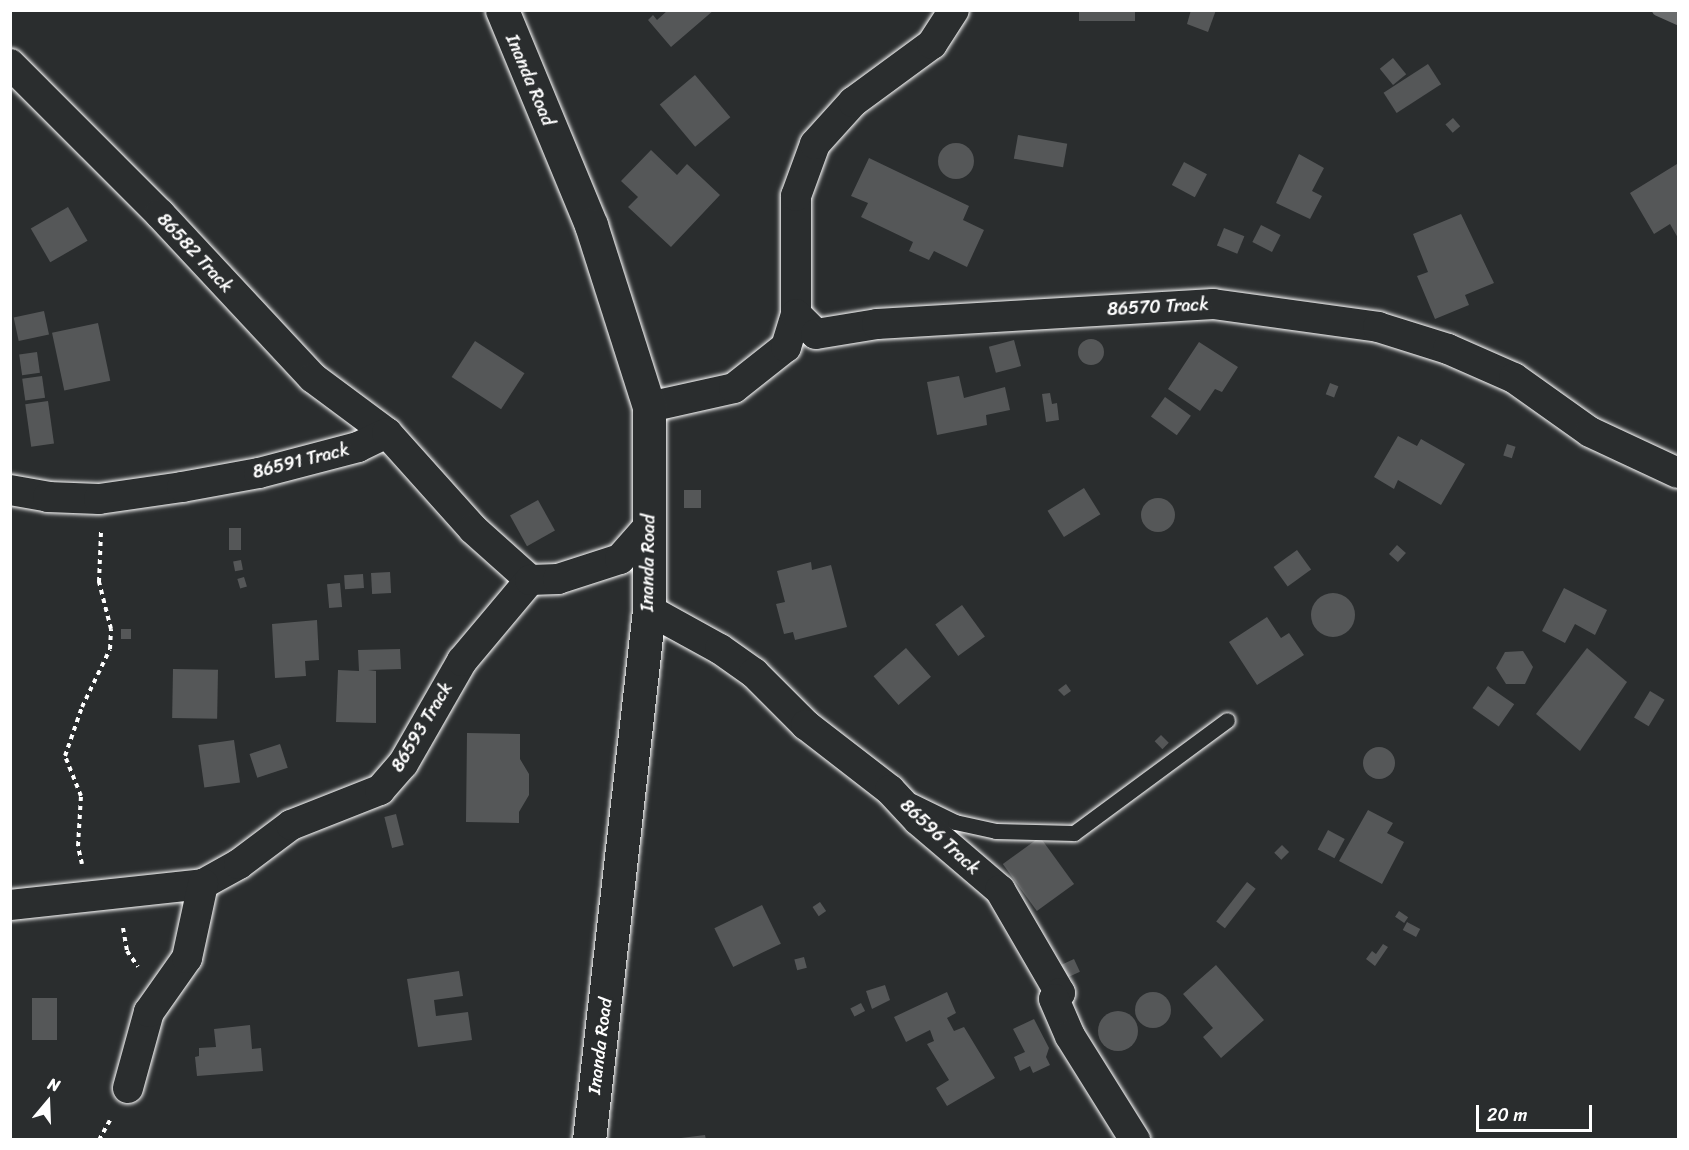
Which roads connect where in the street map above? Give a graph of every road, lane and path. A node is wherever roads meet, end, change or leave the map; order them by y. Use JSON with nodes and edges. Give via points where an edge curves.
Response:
{"nodes":[{"id":1,"x":501,"y":10,"type":"edge"},
{"id":2,"x":954,"y":10,"type":"edge"},
{"id":3,"x":10,"y":64,"type":"edge"},
{"id":4,"x":796,"y":314,"type":"junction"},
{"id":5,"x":649,"y":407,"type":"junction"},
{"id":6,"x":387,"y":434,"type":"junction"},
{"id":7,"x":1678,"y":473,"type":"edge"},
{"id":8,"x":10,"y":490,"type":"edge"},
{"id":9,"x":99,"y":498,"type":"junction"},
{"id":10,"x":649,"y":526,"type":"junction"},
{"id":11,"x":530,"y":580,"type":"junction"},
{"id":12,"x":649,"y":610,"type":"junction"},
{"id":13,"x":1227,"y":720,"type":"dead end"},
{"id":14,"x":890,"y":790,"type":"junction"},
{"id":15,"x":203,"y":884,"type":"junction"},
{"id":16,"x":91,"y":897,"type":"junction"},
{"id":17,"x":10,"y":905,"type":"edge"},
{"id":18,"x":138,"y":978,"type":"dead end"},
{"id":19,"x":128,"y":1088,"type":"dead end"},
{"id":20,"x":589,"y":1140,"type":"edge"},
{"id":21,"x":1135,"y":1140,"type":"edge"}],
"edges":[{"from":1,"to":5,"type":"street","name":"Inanda Road","via":[[591,225]]},
{"from":2,"to":4,"type":"street","via":[[932,44],[862,94],[815,144],[796,196]]},
{"from":3,"to":6,"type":"street","name":"86582 Track","via":[[160,214],[313,378]]},
{"from":4,"to":5,"type":"street","via":[[786,346],[734,388]]},
{"from":4,"to":7,"type":"street","name":"86570 Track","via":[[816,334],[877,324],[1213,304],[1378,327],[1448,349],[1514,378],[1590,432]]},
{"from":5,"to":10,"type":"street","name":"Inanda Road"},
{"from":6,"to":9,"type":"street","name":"86591 Track","via":[[358,447],[259,473]]},
{"from":6,"to":11,"type":"street","via":[[473,529]]},
{"from":8,"to":9,"type":"street","name":"86591 Track","via":[[48,497]]},
{"from":9,"to":16,"type":"path","via":[[99,582],[111,629],[110,649],[82,707],[65,756],[81,796],[78,846]]},
{"from":10,"to":11,"type":"street","via":[[620,559],[558,579]]},
{"from":10,"to":12,"type":"street","name":"Inanda Road"},
{"from":11,"to":15,"type":"street","name":"86593 Track","via":[[462,661],[403,764],[380,790],[291,825],[239,864]]},
{"from":12,"to":14,"type":"street","name":"86596 Track","via":[[720,649],[754,673],[806,725]]},
{"from":12,"to":20,"type":"street","name":"Inanda Road"},
{"from":13,"to":14,"type":"lane","via":[[1074,833],[996,831],[955,822]]},
{"from":14,"to":21,"type":"street","name":"86596 Track","via":[[918,820],[999,890],[1060,993],[1054,999],[1070,1036]]},
{"from":15,"to":16,"type":"street"},
{"from":15,"to":19,"type":"street","via":[[187,958],[148,1012]]},
{"from":16,"to":17,"type":"street"},
{"from":16,"to":18,"type":"path","via":[[119,920],[127,934],[127,951],[138,966]]}]}
